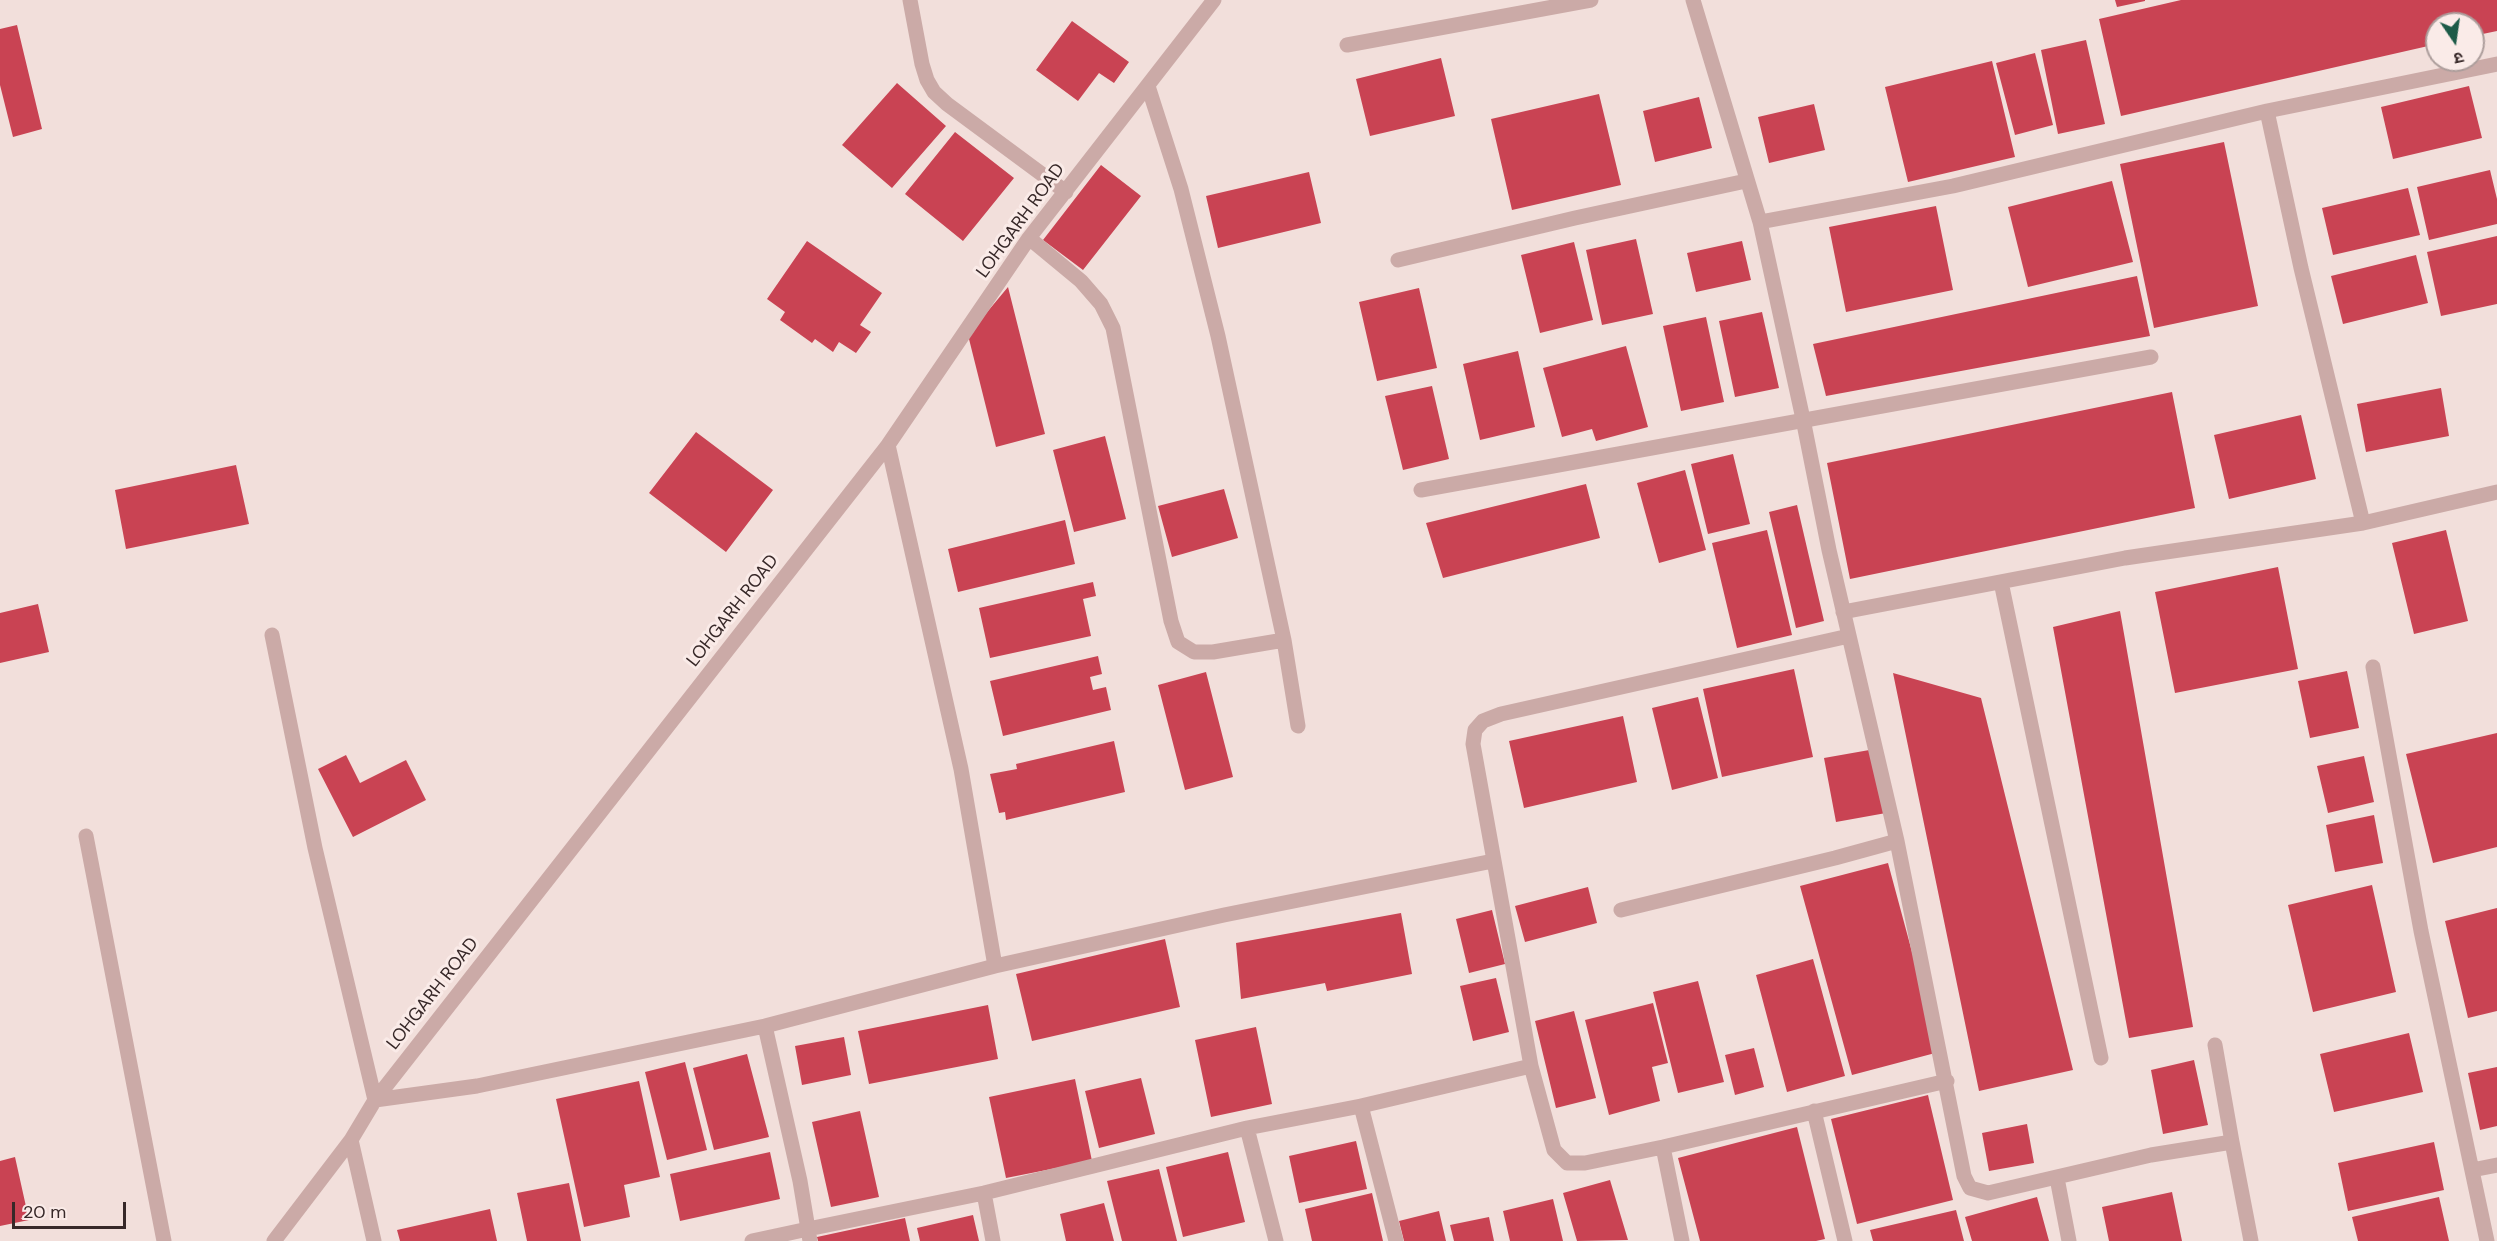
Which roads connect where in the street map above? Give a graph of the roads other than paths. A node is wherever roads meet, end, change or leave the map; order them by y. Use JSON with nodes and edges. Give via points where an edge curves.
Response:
{"nodes":[{"id":1,"x":910,"y":0,"type":"edge"},
{"id":2,"x":1215,"y":0,"type":"edge"},
{"id":3,"x":1591,"y":0,"type":"edge"},
{"id":4,"x":1693,"y":0,"type":"edge"},
{"id":5,"x":1347,"y":45,"type":"dead end"},
{"id":6,"x":2497,"y":64,"type":"edge"},
{"id":7,"x":1148,"y":86,"type":"junction"},
{"id":8,"x":2267,"y":111,"type":"junction"},
{"id":9,"x":1746,"y":181,"type":"junction"},
{"id":10,"x":1066,"y":192,"type":"junction"},
{"id":11,"x":1760,"y":222,"type":"junction"},
{"id":12,"x":1029,"y":238,"type":"junction"},
{"id":13,"x":1398,"y":260,"type":"dead end"},
{"id":14,"x":2151,"y":357,"type":"dead end"},
{"id":15,"x":1803,"y":419,"type":"junction"},
{"id":16,"x":888,"y":445,"type":"junction"},
{"id":17,"x":1421,"y":490,"type":"dead end"},
{"id":18,"x":2497,"y":492,"type":"edge"},
{"id":19,"x":2363,"y":523,"type":"junction"},
{"id":20,"x":2001,"y":582,"type":"junction"},
{"id":21,"x":1843,"y":612,"type":"junction"},
{"id":22,"x":272,"y":635,"type":"dead end"},
{"id":23,"x":1849,"y":636,"type":"junction"},
{"id":24,"x":1284,"y":640,"type":"junction"},
{"id":25,"x":2373,"y":667,"type":"dead end"},
{"id":26,"x":1298,"y":726,"type":"dead end"},
{"id":27,"x":86,"y":836,"type":"dead end"},
{"id":28,"x":1897,"y":841,"type":"junction"},
{"id":29,"x":1493,"y":861,"type":"junction"},
{"id":30,"x":1621,"y":910,"type":"dead end"},
{"id":31,"x":995,"y":966,"type":"junction"},
{"id":32,"x":765,"y":1026,"type":"junction"},
{"id":33,"x":2215,"y":1045,"type":"dead end"},
{"id":34,"x":2101,"y":1058,"type":"dead end"},
{"id":35,"x":1530,"y":1066,"type":"junction"},
{"id":36,"x":1947,"y":1081,"type":"junction"},
{"id":37,"x":375,"y":1100,"type":"junction"},
{"id":38,"x":1361,"y":1106,"type":"junction"},
{"id":39,"x":1814,"y":1111,"type":"junction"},
{"id":40,"x":1246,"y":1128,"type":"junction"},
{"id":41,"x":351,"y":1140,"type":"junction"},
{"id":42,"x":2232,"y":1142,"type":"junction"},
{"id":43,"x":1663,"y":1147,"type":"junction"},
{"id":44,"x":2497,"y":1165,"type":"edge"},
{"id":45,"x":2472,"y":1170,"type":"junction"},
{"id":46,"x":2057,"y":1178,"type":"junction"},
{"id":47,"x":984,"y":1193,"type":"junction"},
{"id":48,"x":809,"y":1235,"type":"edge"},
{"id":49,"x":164,"y":1241,"type":"edge"},
{"id":50,"x":274,"y":1241,"type":"edge"},
{"id":51,"x":374,"y":1241,"type":"edge"},
{"id":52,"x":752,"y":1241,"type":"edge"},
{"id":53,"x":993,"y":1241,"type":"edge"},
{"id":54,"x":1276,"y":1241,"type":"edge"},
{"id":55,"x":1396,"y":1241,"type":"edge"},
{"id":56,"x":1682,"y":1241,"type":"edge"},
{"id":57,"x":1845,"y":1241,"type":"edge"},
{"id":58,"x":2069,"y":1241,"type":"edge"},
{"id":59,"x":2251,"y":1241,"type":"edge"},
{"id":60,"x":2487,"y":1241,"type":"edge"}],
"edges":[{"from":1,"to":10,"type":"street","via":[[922,64],[934,92]]},
{"from":2,"to":7,"type":"street","name":"LOHGARH ROAD"},
{"from":3,"to":5,"type":"street"},
{"from":4,"to":9,"type":"street"},
{"from":6,"to":8,"type":"street"},
{"from":7,"to":10,"type":"street","name":"LOHGARH ROAD"},
{"from":7,"to":24,"type":"street","via":[[1181,189],[1218,336]]},
{"from":8,"to":11,"type":"street","via":[[1953,186]]},
{"from":8,"to":19,"type":"street"},
{"from":9,"to":11,"type":"street"},
{"from":9,"to":13,"type":"street"},
{"from":10,"to":12,"type":"street","name":"LOHGARH ROAD"},
{"from":11,"to":15,"type":"street"},
{"from":12,"to":16,"type":"street","name":"LOHGARH ROAD"},
{"from":12,"to":24,"type":"street","via":[[1081,281],[1101,304],[1113,328],[1178,642],[1194,652],[1213,652]]},
{"from":14,"to":15,"type":"street"},
{"from":15,"to":17,"type":"street"},
{"from":15,"to":21,"type":"street"},
{"from":16,"to":31,"type":"street","via":[[962,769]]},
{"from":16,"to":37,"type":"street","name":"LOHGARH ROAD"},
{"from":18,"to":19,"type":"street"},
{"from":19,"to":20,"type":"street","via":[[2125,558]]},
{"from":20,"to":21,"type":"street"},
{"from":20,"to":34,"type":"street"},
{"from":21,"to":23,"type":"street"},
{"from":22,"to":37,"type":"street","via":[[315,848]]},
{"from":23,"to":28,"type":"street"},
{"from":23,"to":29,"type":"street","via":[[1483,721],[1475,730],[1473,744]]},
{"from":24,"to":26,"type":"street"},
{"from":25,"to":45,"type":"street","via":[[2421,932]]},
{"from":27,"to":49,"type":"street"},
{"from":28,"to":30,"type":"street"},
{"from":28,"to":36,"type":"street"},
{"from":29,"to":31,"type":"street"},
{"from":29,"to":35,"type":"street"},
{"from":31,"to":32,"type":"street"},
{"from":32,"to":37,"type":"street","via":[[477,1086]]},
{"from":32,"to":48,"type":"street"},
{"from":33,"to":42,"type":"street"},
{"from":35,"to":38,"type":"street"},
{"from":35,"to":43,"type":"street","via":[[1554,1150],[1568,1163]]},
{"from":36,"to":39,"type":"street"},
{"from":36,"to":46,"type":"street","via":[[1964,1176],[1970,1188],[1988,1193]]},
{"from":37,"to":41,"type":"street","name":"LOHGARH ROAD"},
{"from":38,"to":40,"type":"street"},
{"from":38,"to":55,"type":"street"},
{"from":39,"to":43,"type":"street"},
{"from":39,"to":57,"type":"street"},
{"from":40,"to":47,"type":"street"},
{"from":40,"to":54,"type":"street"},
{"from":41,"to":50,"type":"street","name":"LOHGARH ROAD"},
{"from":41,"to":51,"type":"street"},
{"from":42,"to":46,"type":"street","via":[[2151,1155]]},
{"from":42,"to":59,"type":"street"},
{"from":43,"to":56,"type":"street"},
{"from":44,"to":45,"type":"street"},
{"from":45,"to":60,"type":"street"},
{"from":46,"to":58,"type":"street"},
{"from":47,"to":48,"type":"street"},
{"from":47,"to":53,"type":"street"},
{"from":48,"to":52,"type":"street"}]}
